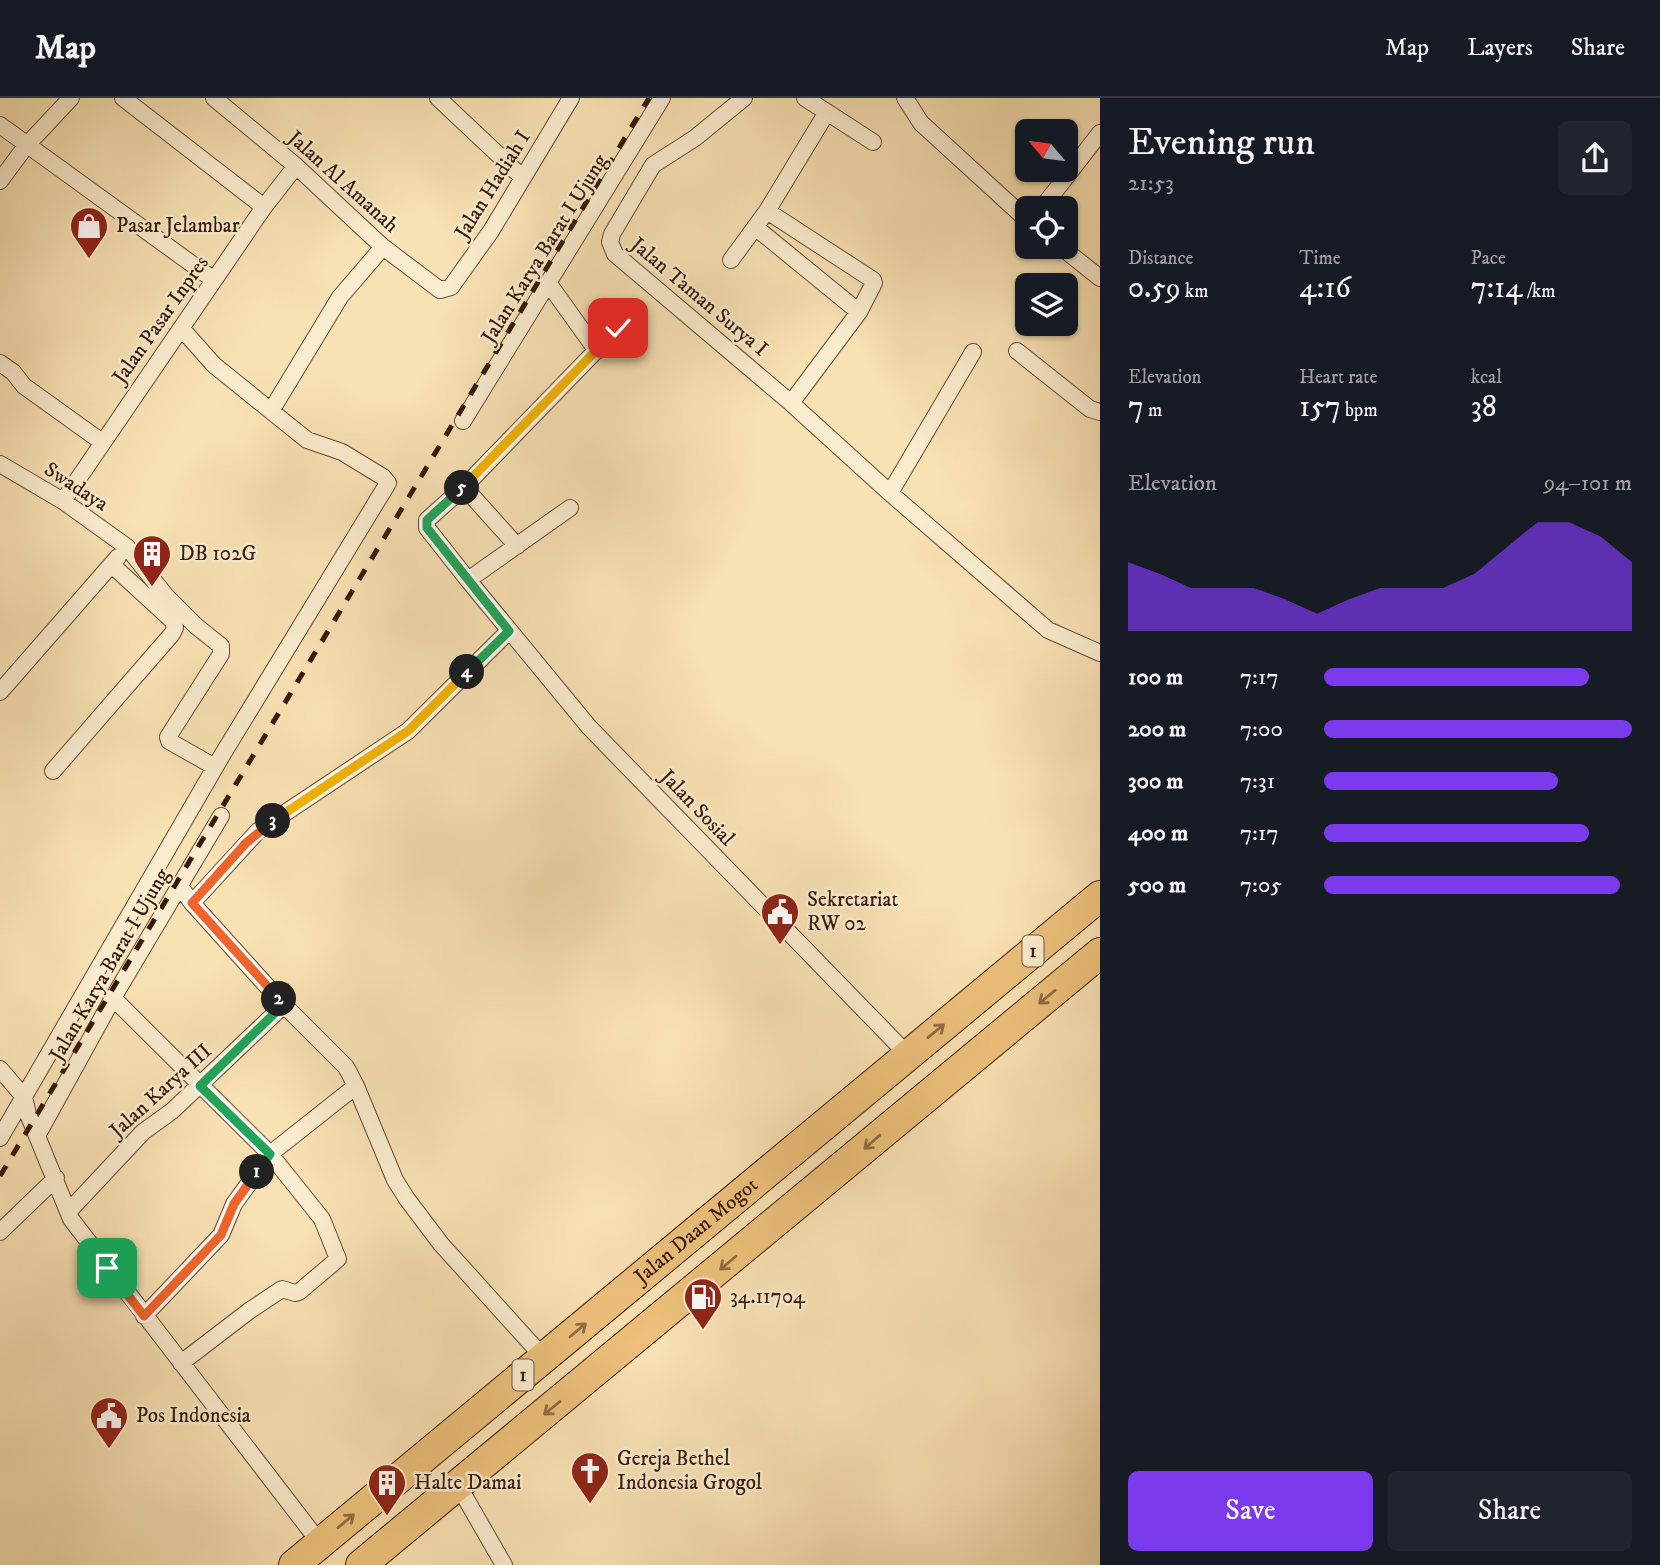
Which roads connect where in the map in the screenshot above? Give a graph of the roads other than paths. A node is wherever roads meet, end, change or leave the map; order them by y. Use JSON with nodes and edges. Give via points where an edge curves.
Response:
{"nodes":[{"id":1,"x":71,"y":98,"type":"edge"},
{"id":2,"x":124,"y":98,"type":"edge"},
{"id":3,"x":214,"y":98,"type":"edge"},
{"id":4,"x":438,"y":98,"type":"edge"},
{"id":5,"x":570,"y":98,"type":"edge"},
{"id":6,"x":662,"y":98,"type":"edge"},
{"id":7,"x":744,"y":98,"type":"edge"},
{"id":8,"x":805,"y":98,"type":"edge"},
{"id":9,"x":905,"y":98,"type":"edge"},
{"id":10,"x":827,"y":112,"type":"junction"},
{"id":11,"x":0,"y":125,"type":"edge"},
{"id":12,"x":1100,"y":133,"type":"edge"},
{"id":13,"x":873,"y":142,"type":"dead end"},
{"id":14,"x":26,"y":146,"type":"junction"},
{"id":15,"x":296,"y":166,"type":"junction"},
{"id":16,"x":523,"y":178,"type":"junction"},
{"id":17,"x":0,"y":181,"type":"edge"},
{"id":18,"x":1051,"y":196,"type":"edge"},
{"id":19,"x":264,"y":208,"type":"junction"},
{"id":20,"x":1015,"y":209,"type":"edge"},
{"id":21,"x":767,"y":211,"type":"junction"},
{"id":22,"x":755,"y":227,"type":"junction"},
{"id":23,"x":383,"y":247,"type":"junction"},
{"id":24,"x":1076,"y":259,"type":"edge"},
{"id":25,"x":731,"y":260,"type":"dead end"},
{"id":26,"x":1100,"y":278,"type":"edge"},
{"id":27,"x":214,"y":281,"type":"junction"},
{"id":28,"x":549,"y":284,"type":"junction"},
{"id":29,"x":447,"y":289,"type":"joint"},
{"id":30,"x":859,"y":312,"type":"junction"},
{"id":31,"x":618,"y":328,"type":"dead end"},
{"id":32,"x":182,"y":329,"type":"junction"},
{"id":33,"x":597,"y":351,"type":"junction"},
{"id":34,"x":1017,"y":351,"type":"dead end"},
{"id":35,"x":973,"y":352,"type":"dead end"},
{"id":36,"x":0,"y":363,"type":"edge"},
{"id":37,"x":791,"y":403,"type":"junction"},
{"id":38,"x":271,"y":411,"type":"junction"},
{"id":39,"x":1096,"y":416,"type":"edge"},
{"id":40,"x":463,"y":421,"type":"dead end"},
{"id":41,"x":103,"y":442,"type":"junction"},
{"id":42,"x":0,"y":464,"type":"edge"},
{"id":43,"x":464,"y":486,"type":"junction"},
{"id":44,"x":890,"y":493,"type":"junction"},
{"id":45,"x":63,"y":501,"type":"junction"},
{"id":46,"x":570,"y":508,"type":"dead end"},
{"id":47,"x":517,"y":546,"type":"junction"},
{"id":48,"x":127,"y":547,"type":"junction"},
{"id":49,"x":112,"y":565,"type":"junction"},
{"id":50,"x":468,"y":580,"type":"junction"},
{"id":51,"x":509,"y":631,"type":"junction"},
{"id":52,"x":1100,"y":653,"type":"edge"},
{"id":53,"x":0,"y":692,"type":"edge"},
{"id":54,"x":215,"y":767,"type":"junction"},
{"id":55,"x":53,"y":771,"type":"dead end"},
{"id":56,"x":221,"y":816,"type":"dead end"},
{"id":57,"x":179,"y":885,"type":"junction"},
{"id":58,"x":1100,"y":896,"type":"edge"},
{"id":59,"x":192,"y":903,"type":"junction"},
{"id":60,"x":1100,"y":953,"type":"edge"},
{"id":61,"x":113,"y":998,"type":"junction"},
{"id":62,"x":284,"y":1004,"type":"junction"},
{"id":63,"x":907,"y":1055,"type":"junction"},
{"id":64,"x":0,"y":1069,"type":"edge"},
{"id":65,"x":200,"y":1086,"type":"junction"},
{"id":66,"x":356,"y":1086,"type":"junction"},
{"id":67,"x":24,"y":1097,"type":"junction"},
{"id":68,"x":37,"y":1136,"type":"junction"},
{"id":69,"x":0,"y":1138,"type":"edge"},
{"id":70,"x":270,"y":1154,"type":"junction"},
{"id":71,"x":783,"y":1160,"type":"junction"},
{"id":72,"x":56,"y":1178,"type":"junction"},
{"id":73,"x":753,"y":1185,"type":"junction"},
{"id":74,"x":808,"y":1196,"type":"junction"},
{"id":75,"x":68,"y":1212,"type":"junction"},
{"id":76,"x":780,"y":1220,"type":"junction"},
{"id":77,"x":0,"y":1232,"type":"edge"},
{"id":78,"x":144,"y":1316,"type":"junction"},
{"id":79,"x":544,"y":1358,"type":"junction"},
{"id":80,"x":181,"y":1363,"type":"junction"},
{"id":81,"x":458,"y":1486,"type":"junction"},
{"id":82,"x":320,"y":1543,"type":"junction"},
{"id":83,"x":294,"y":1565,"type":"edge"},
{"id":84,"x":361,"y":1565,"type":"edge"},
{"id":85,"x":504,"y":1565,"type":"edge"}],
"edges":[{"from":1,"to":14,"type":"street"},
{"from":2,"to":19,"type":"street"},
{"from":3,"to":15,"type":"street","name":"Jalan Al Amanah"},
{"from":4,"to":16,"type":"street"},
{"from":5,"to":16,"type":"street","name":"Jalan Hadiah I"},
{"from":6,"to":28,"type":"street","name":"Jalan Karya Barat I Ujung"},
{"from":7,"to":37,"type":"street","name":"Jalan Taman Surya I","via":[[653,166],[610,242],[615,254]]},
{"from":8,"to":10,"type":"street"},
{"from":9,"to":20,"type":"street","via":[[921,123]]},
{"from":10,"to":13,"type":"street"},
{"from":10,"to":21,"type":"street"},
{"from":11,"to":14,"type":"street"},
{"from":12,"to":18,"type":"street"},
{"from":14,"to":17,"type":"street"},
{"from":14,"to":27,"type":"street"},
{"from":15,"to":19,"type":"street","name":"Jalan Pasar Inpres"},
{"from":15,"to":23,"type":"street","name":"Jalan Al Amanah"},
{"from":16,"to":29,"type":"street","name":"Jalan Hadiah I","via":[[491,231]]},
{"from":19,"to":27,"type":"street","name":"Jalan Pasar Inpres"},
{"from":21,"to":22,"type":"street"},
{"from":21,"to":30,"type":"street","via":[[873,280]]},
{"from":22,"to":25,"type":"street"},
{"from":22,"to":30,"type":"street"},
{"from":23,"to":29,"type":"street","name":"Jalan Al Amanah","via":[[437,288]]},
{"from":23,"to":38,"type":"street","via":[[340,297]]},
{"from":24,"to":26,"type":"street"},
{"from":27,"to":32,"type":"street","name":"Jalan Pasar Inpres"},
{"from":28,"to":33,"type":"street"},
{"from":28,"to":40,"type":"street","name":"Jalan Karya Barat I Ujung"},
{"from":30,"to":37,"type":"street"},
{"from":31,"to":33,"type":"street","name":"Jalan Sosial"},
{"from":32,"to":38,"type":"street","via":[[214,365]]},
{"from":32,"to":41,"type":"street","name":"Jalan Pasar Inpres"},
{"from":33,"to":43,"type":"street","name":"Jalan Sosial"},
{"from":34,"to":39,"type":"street"},
{"from":35,"to":44,"type":"street"},
{"from":36,"to":41,"type":"street","via":[[24,386]]},
{"from":37,"to":44,"type":"street","name":"Jalan Taman Surya I"},
{"from":38,"to":54,"type":"street","via":[[307,440],[342,452],[388,481]]},
{"from":41,"to":45,"type":"street","name":"Jalan Pasar Inpres"},
{"from":42,"to":45,"type":"street","name":"Swadaya"},
{"from":43,"to":47,"type":"street"},
{"from":43,"to":50,"type":"street","name":"Jalan Sosial","via":[[426,525]]},
{"from":44,"to":52,"type":"street","name":"Jalan Taman Surya I","via":[[1048,630]]},
{"from":45,"to":48,"type":"street","name":"Swadaya"},
{"from":46,"to":47,"type":"street"},
{"from":47,"to":50,"type":"street"},
{"from":48,"to":49,"type":"street"},
{"from":48,"to":54,"type":"street","name":"Swadaya","via":[[166,596],[221,646],[167,737]]},
{"from":49,"to":53,"type":"street"},
{"from":49,"to":55,"type":"street","via":[[173,621],[175,628]]},
{"from":50,"to":51,"type":"street","name":"Jalan Sosial"},
{"from":51,"to":59,"type":"street","via":[[408,731],[258,831]]},
{"from":51,"to":63,"type":"street","name":"Jalan Sosial","via":[[589,727]]},
{"from":54,"to":67,"type":"street"},
{"from":56,"to":57,"type":"street","name":"Jalan Karya Barat I Ujung"},
{"from":57,"to":59,"type":"street"},
{"from":57,"to":61,"type":"street","name":"Jalan Karya Barat I Ujung"},
{"from":63,"to":58,"type":"highway","name":"Jalan Daan Mogot","number":"1","one_way":true},
{"from":59,"to":62,"type":"street"},
{"from":60,"to":74,"type":"highway","name":"Jalan Daan Mogot","number":"1","one_way":true},
{"from":61,"to":65,"type":"street"},
{"from":61,"to":68,"type":"street","name":"Jalan Karya Barat I Ujung"},
{"from":62,"to":65,"type":"street","name":"Jalan Karya III"},
{"from":62,"to":66,"type":"street","via":[[346,1067]]},
{"from":63,"to":71,"type":"highway","name":"Jalan Daan Mogot","number":"1"},
{"from":64,"to":67,"type":"street"},
{"from":65,"to":70,"type":"street"},
{"from":65,"to":75,"type":"street","name":"Jalan Karya III","via":[[143,1132]]},
{"from":66,"to":70,"type":"street"},
{"from":66,"to":79,"type":"street","via":[[407,1199],[440,1244]]},
{"from":67,"to":68,"type":"street"},
{"from":67,"to":69,"type":"street"},
{"from":68,"to":72,"type":"street"},
{"from":70,"to":78,"type":"street","via":[[234,1204],[221,1235]]},
{"from":70,"to":80,"type":"street","via":[[323,1219],[338,1259],[299,1292],[283,1288]]},
{"from":71,"to":73,"type":"highway","name":"Jalan Daan Mogot","number":"1"},
{"from":71,"to":74,"type":"highway"},
{"from":72,"to":75,"type":"street"},
{"from":72,"to":77,"type":"street"},
{"from":73,"to":76,"type":"highway"},
{"from":79,"to":73,"type":"highway","name":"Jalan Daan Mogot","number":"1","one_way":true},
{"from":74,"to":76,"type":"highway","name":"Jalan Daan Mogot","number":"1"},
{"from":75,"to":78,"type":"street"},
{"from":76,"to":81,"type":"highway","name":"Jalan Daan Mogot","number":"1","one_way":true},
{"from":78,"to":80,"type":"street"},
{"from":82,"to":79,"type":"highway","name":"Jalan Daan Mogot","number":"1","one_way":true},
{"from":80,"to":82,"type":"street"},
{"from":81,"to":84,"type":"highway","name":"Jalan Daan Mogot","number":"1"},
{"from":81,"to":85,"type":"street"},
{"from":82,"to":83,"type":"highway","name":"Jalan Daan Mogot","number":"1"}]}
